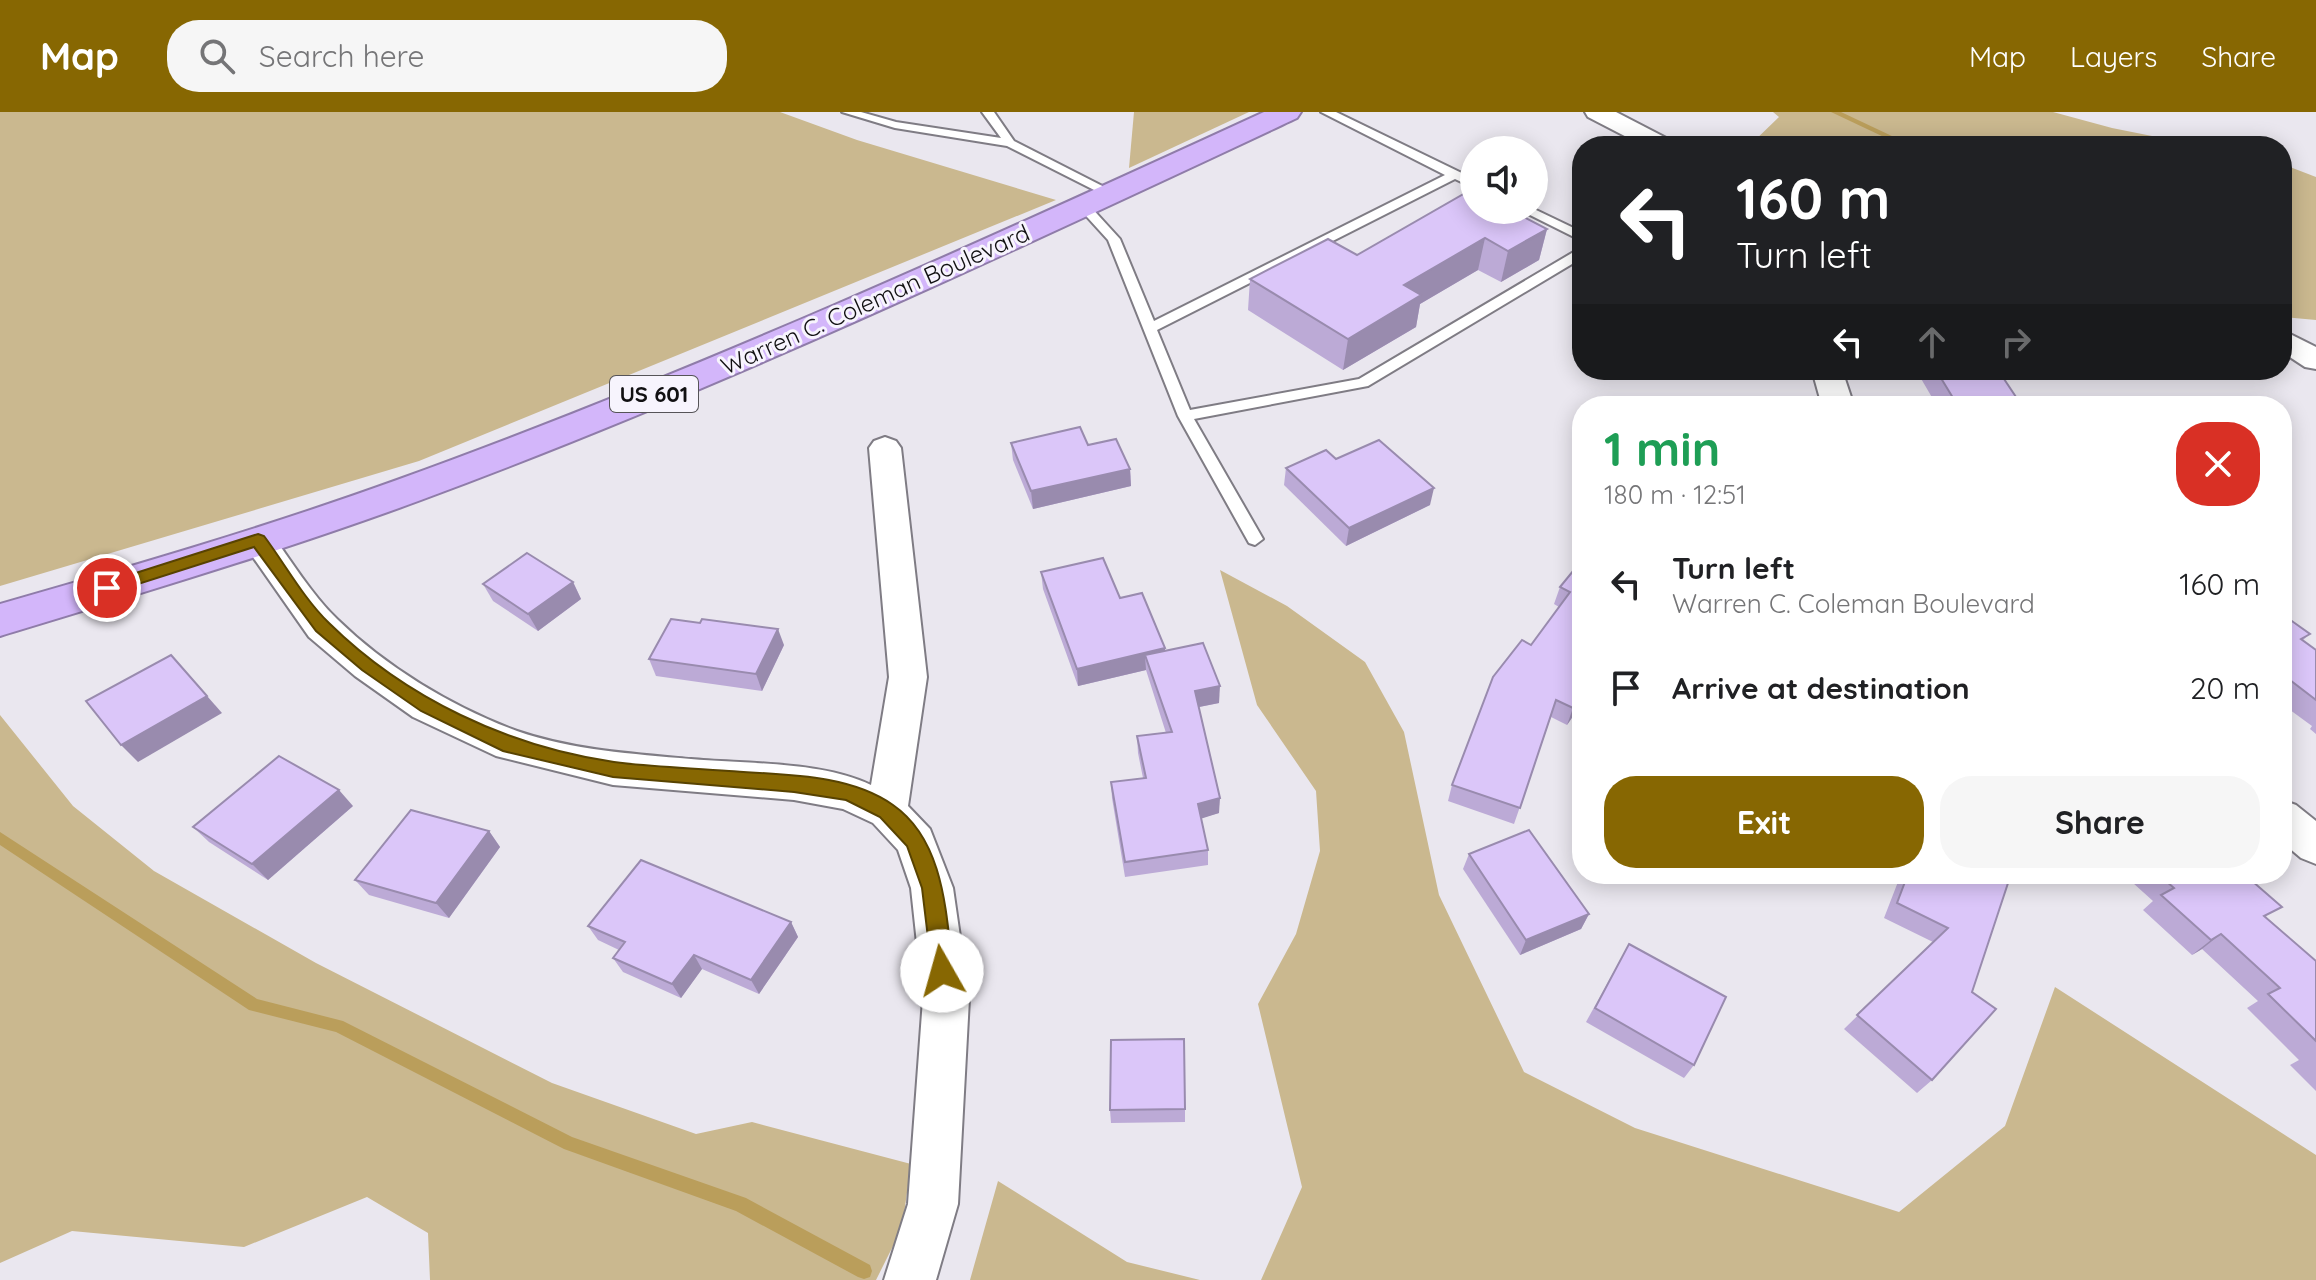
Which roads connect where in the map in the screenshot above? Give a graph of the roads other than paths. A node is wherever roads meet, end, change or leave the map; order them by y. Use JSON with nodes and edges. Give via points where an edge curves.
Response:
{"nodes":[{"id":1,"x":848,"y":112,"type":"edge"},
{"id":2,"x":988,"y":112,"type":"edge"},
{"id":3,"x":1287,"y":112,"type":"edge"},
{"id":4,"x":1327,"y":112,"type":"edge"},
{"id":5,"x":1597,"y":112,"type":"edge"},
{"id":6,"x":1644,"y":136,"type":"edge"},
{"id":7,"x":1010,"y":143,"type":"junction"},
{"id":8,"x":1454,"y":175,"type":"junction"},
{"id":9,"x":1460,"y":178,"type":"edge"},
{"id":10,"x":1098,"y":200,"type":"junction"},
{"id":11,"x":1548,"y":221,"type":"edge"},
{"id":12,"x":1572,"y":232,"type":"edge"},
{"id":13,"x":1572,"y":259,"type":"edge"},
{"id":14,"x":1150,"y":328,"type":"junction"},
{"id":15,"x":2292,"y":345,"type":"edge"},
{"id":16,"x":2316,"y":360,"type":"edge"},
{"id":17,"x":1185,"y":416,"type":"junction"},
{"id":18,"x":885,"y":448,"type":"dead end"},
{"id":19,"x":1255,"y":539,"type":"dead end"},
{"id":20,"x":258,"y":540,"type":"junction"},
{"id":21,"x":0,"y":620,"type":"edge"},
{"id":22,"x":887,"y":811,"type":"junction"},
{"id":23,"x":2292,"y":826,"type":"edge"},
{"id":24,"x":2316,"y":846,"type":"edge"},
{"id":25,"x":910,"y":1280,"type":"edge"}],
"edges":[{"from":1,"to":7,"type":"lane"},
{"from":2,"to":7,"type":"lane"},
{"from":3,"to":10,"type":"highway","name":"Warren C. Coleman Boulevard","number":"US 601"},
{"from":4,"to":8,"type":"lane"},
{"from":5,"to":6,"type":"street"},
{"from":7,"to":10,"type":"lane"},
{"from":8,"to":9,"type":"lane"},
{"from":8,"to":14,"type":"lane"},
{"from":10,"to":14,"type":"lane"},
{"from":10,"to":20,"type":"highway","name":"Warren C. Coleman Boulevard","number":"US 601","via":[[623,407],[410,490]]},
{"from":11,"to":12,"type":"lane"},
{"from":13,"to":17,"type":"lane","via":[[1363,383]]},
{"from":14,"to":17,"type":"lane"},
{"from":15,"to":16,"type":"street"},
{"from":17,"to":19,"type":"lane"},
{"from":18,"to":22,"type":"street","via":[[908,677]]},
{"from":20,"to":21,"type":"highway","name":"Warren C. Coleman Boulevard","number":"US 601"},
{"from":20,"to":22,"type":"street","via":[[322,627],[368,666],[427,706],[510,745],[613,769],[849,793]]},
{"from":22,"to":25,"type":"street","via":[[915,841],[932,888],[946,999],[933,1204]]},
{"from":23,"to":24,"type":"street"}]}
